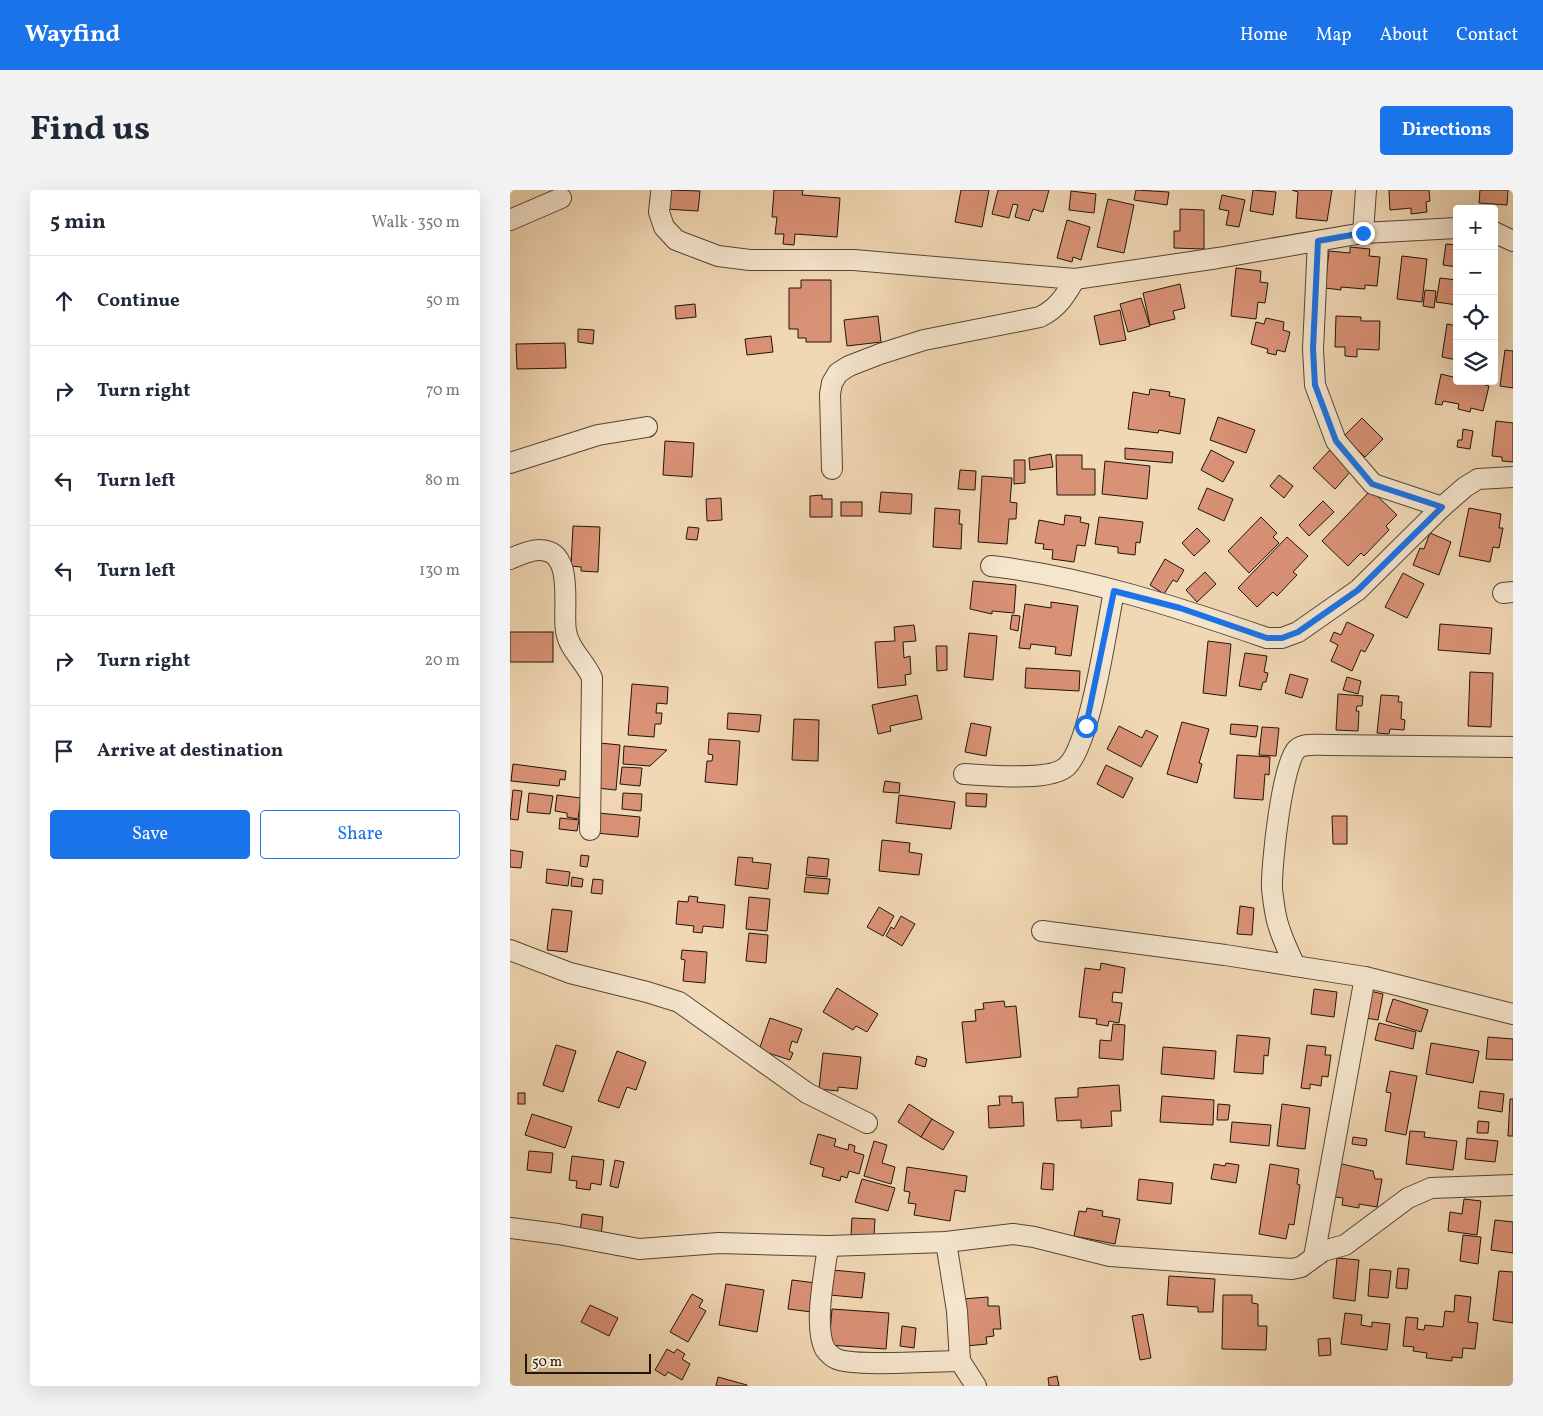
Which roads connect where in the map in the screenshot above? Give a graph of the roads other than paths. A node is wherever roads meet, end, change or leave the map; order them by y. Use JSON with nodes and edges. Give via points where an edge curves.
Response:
{"nodes":[{"id":1,"x":1366,"y":190,"type":"edge"},
{"id":2,"x":661,"y":193,"type":"dead end"},
{"id":3,"x":561,"y":198,"type":"dead end"},
{"id":4,"x":510,"y":220,"type":"edge"},
{"id":5,"x":1453,"y":228,"type":"edge"},
{"id":6,"x":1363,"y":233,"type":"junction"},
{"id":7,"x":1498,"y":234,"type":"edge"},
{"id":8,"x":1318,"y":241,"type":"junction"},
{"id":9,"x":1513,"y":241,"type":"edge"},
{"id":10,"x":1075,"y":279,"type":"junction"},
{"id":11,"x":647,"y":427,"type":"dead end"},
{"id":12,"x":510,"y":463,"type":"edge"},
{"id":13,"x":832,"y":468,"type":"dead end"},
{"id":14,"x":1513,"y":477,"type":"edge"},
{"id":15,"x":1442,"y":507,"type":"junction"},
{"id":16,"x":510,"y":559,"type":"edge"},
{"id":17,"x":991,"y":566,"type":"dead end"},
{"id":18,"x":1114,"y":591,"type":"junction"},
{"id":19,"x":1513,"y":748,"type":"edge"},
{"id":20,"x":964,"y":774,"type":"dead end"},
{"id":21,"x":590,"y":830,"type":"dead end"},
{"id":22,"x":1042,"y":932,"type":"dead end"},
{"id":23,"x":510,"y":950,"type":"edge"},
{"id":24,"x":1295,"y":966,"type":"junction"},
{"id":25,"x":1365,"y":977,"type":"junction"},
{"id":26,"x":1513,"y":1014,"type":"edge"},
{"id":27,"x":867,"y":1124,"type":"dead end"},
{"id":28,"x":1513,"y":1184,"type":"edge"},
{"id":29,"x":510,"y":1228,"type":"edge"},
{"id":30,"x":946,"y":1242,"type":"junction"},
{"id":31,"x":828,"y":1246,"type":"junction"},
{"id":32,"x":1314,"y":1257,"type":"junction"},
{"id":33,"x":960,"y":1361,"type":"junction"},
{"id":34,"x":976,"y":1386,"type":"edge"}],
"edges":[{"from":1,"to":6,"type":"street"},
{"from":2,"to":10,"type":"street","via":[[659,212],[664,228],[676,240],[718,256],[750,260],[854,260]]},
{"from":3,"to":4,"type":"street"},
{"from":5,"to":6,"type":"street"},
{"from":6,"to":8,"type":"street"},
{"from":7,"to":9,"type":"street"},
{"from":8,"to":10,"type":"street"},
{"from":8,"to":15,"type":"street","via":[[1313,349],[1315,385],[1336,441],[1372,484]]},
{"from":10,"to":13,"type":"street","via":[[1054,310],[1040,317],[924,340],[857,363],[838,373],[830,394]]},
{"from":11,"to":12,"type":"street","via":[[598,435]]},
{"from":14,"to":15,"type":"street","via":[[1478,479]]},
{"from":15,"to":18,"type":"street","via":[[1358,590],[1298,632],[1282,638],[1267,638],[1180,608]]},
{"from":16,"to":21,"type":"street","via":[[538,550],[550,551],[564,568],[566,631],[570,645],[588,667],[592,678]]},
{"from":17,"to":18,"type":"street","via":[[1044,573]]},
{"from":18,"to":20,"type":"street","via":[[1086,726],[1066,767],[1052,774]]},
{"from":19,"to":24,"type":"street","via":[[1320,745],[1297,749],[1291,758],[1283,789],[1272,888],[1276,917]]},
{"from":22,"to":24,"type":"street"},
{"from":23,"to":27,"type":"street","via":[[570,973],[679,1002],[807,1093]]},
{"from":24,"to":25,"type":"street"},
{"from":25,"to":26,"type":"street"},
{"from":25,"to":32,"type":"street"},
{"from":28,"to":32,"type":"street","via":[[1431,1188],[1408,1198],[1345,1244]]},
{"from":29,"to":31,"type":"street","via":[[639,1249],[719,1243]]},
{"from":30,"to":31,"type":"street"},
{"from":30,"to":32,"type":"street","via":[[1014,1234],[1110,1256],[1292,1268],[1301,1267]]},
{"from":30,"to":33,"type":"street","via":[[957,1311]]},
{"from":31,"to":33,"type":"street","via":[[821,1334],[826,1350],[837,1360]]},
{"from":33,"to":34,"type":"street"}]}
